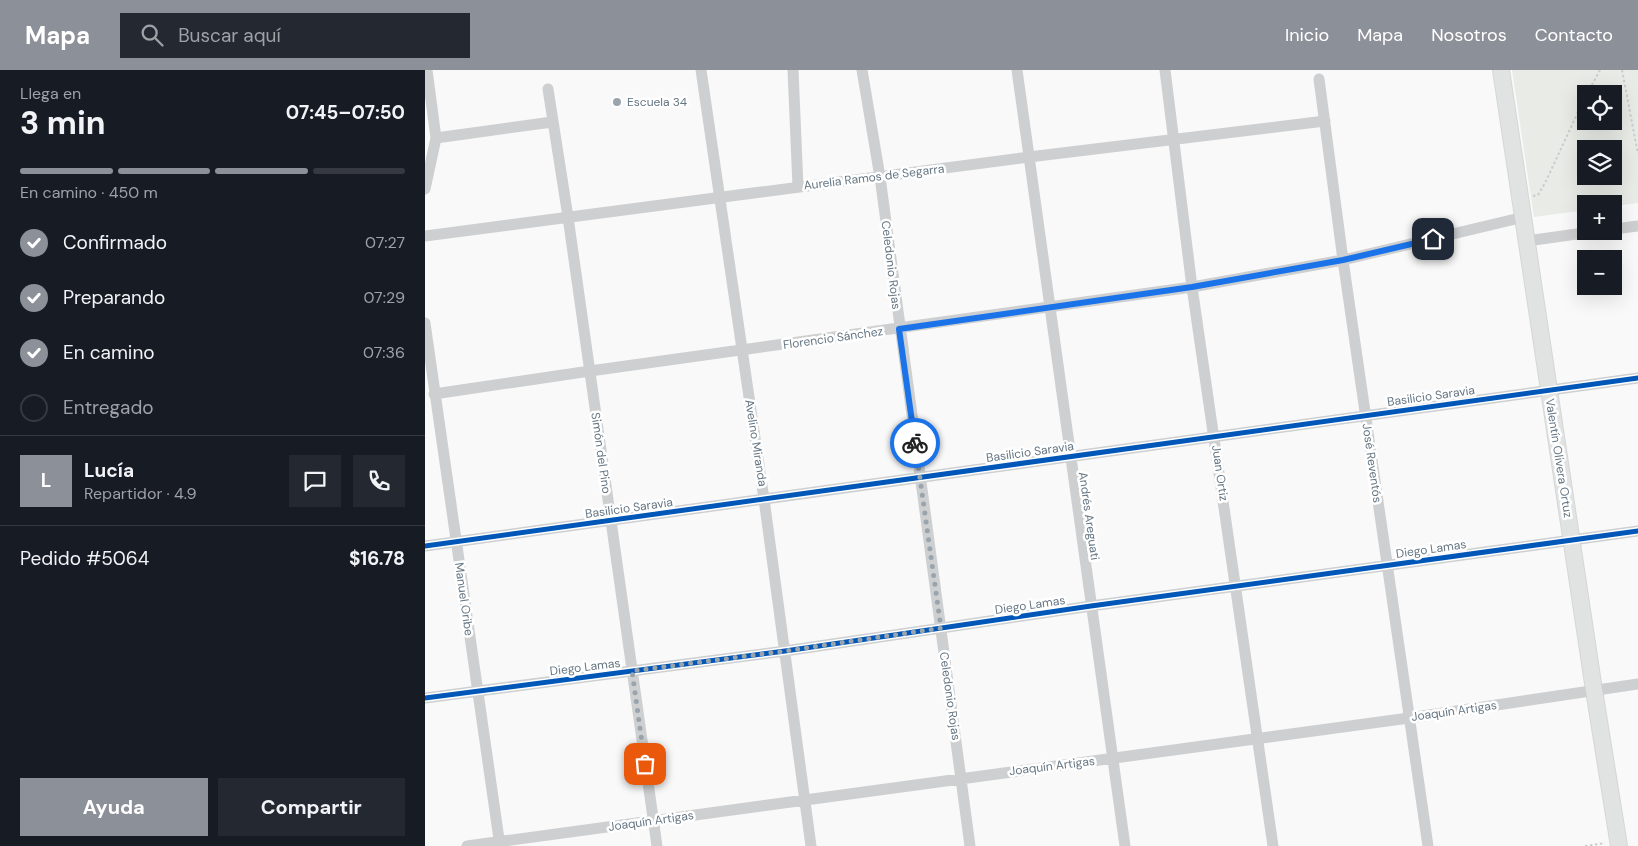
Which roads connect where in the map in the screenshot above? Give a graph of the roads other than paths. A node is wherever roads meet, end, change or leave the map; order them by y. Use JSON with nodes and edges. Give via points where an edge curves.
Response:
{"nodes":[{"id":1,"x":427,"y":70,"type":"edge"},
{"id":2,"x":701,"y":70,"type":"edge"},
{"id":3,"x":793,"y":70,"type":"edge"},
{"id":4,"x":862,"y":70,"type":"edge"},
{"id":5,"x":1017,"y":70,"type":"edge"},
{"id":6,"x":1165,"y":70,"type":"edge"},
{"id":7,"x":1501,"y":70,"type":"edge"},
{"id":8,"x":1319,"y":79,"type":"dead end"},
{"id":9,"x":427,"y":88,"type":"edge"},
{"id":10,"x":548,"y":89,"type":"dead end"},
{"id":11,"x":1325,"y":121,"type":"junction"},
{"id":12,"x":552,"y":122,"type":"junction"},
{"id":13,"x":436,"y":138,"type":"junction"},
{"id":14,"x":1173,"y":139,"type":"junction"},
{"id":15,"x":1029,"y":156,"type":"junction"},
{"id":16,"x":880,"y":177,"type":"junction"},
{"id":17,"x":798,"y":186,"type":"junction"},
{"id":18,"x":425,"y":189,"type":"edge"},
{"id":19,"x":719,"y":198,"type":"junction"},
{"id":20,"x":568,"y":216,"type":"junction"},
{"id":21,"x":1524,"y":218,"type":"junction"},
{"id":22,"x":1638,"y":226,"type":"edge"},
{"id":23,"x":1622,"y":228,"type":"edge"},
{"id":24,"x":1577,"y":234,"type":"edge"},
{"id":25,"x":425,"y":236,"type":"edge"},
{"id":26,"x":1527,"y":241,"type":"junction"},
{"id":27,"x":1343,"y":260,"type":"junction"},
{"id":28,"x":1192,"y":287,"type":"junction"},
{"id":29,"x":1050,"y":308,"type":"junction"},
{"id":30,"x":425,"y":323,"type":"edge"},
{"id":31,"x":899,"y":329,"type":"junction"},
{"id":32,"x":741,"y":350,"type":"junction"},
{"id":33,"x":589,"y":371,"type":"junction"},
{"id":34,"x":1638,"y":378,"type":"edge"},
{"id":35,"x":1549,"y":390,"type":"junction"},
{"id":36,"x":434,"y":394,"type":"junction"},
{"id":37,"x":1366,"y":415,"type":"junction"},
{"id":38,"x":1214,"y":436,"type":"junction"},
{"id":39,"x":1070,"y":456,"type":"junction"},
{"id":40,"x":920,"y":478,"type":"junction"},
{"id":41,"x":764,"y":499,"type":"junction"},
{"id":42,"x":611,"y":521,"type":"junction"},
{"id":43,"x":1638,"y":531,"type":"edge"},
{"id":44,"x":1572,"y":540,"type":"junction"},
{"id":45,"x":456,"y":542,"type":"junction"},
{"id":46,"x":425,"y":546,"type":"edge"},
{"id":47,"x":1387,"y":565,"type":"junction"},
{"id":48,"x":1236,"y":586,"type":"junction"},
{"id":49,"x":1091,"y":606,"type":"junction"},
{"id":50,"x":941,"y":628,"type":"junction"},
{"id":51,"x":785,"y":651,"type":"junction"},
{"id":52,"x":632,"y":671,"type":"junction"},
{"id":53,"x":1638,"y":684,"type":"edge"},
{"id":54,"x":1594,"y":690,"type":"junction"},
{"id":55,"x":478,"y":691,"type":"junction"},
{"id":56,"x":425,"y":698,"type":"edge"},
{"id":57,"x":1409,"y":718,"type":"junction"},
{"id":58,"x":1258,"y":738,"type":"junction"},
{"id":59,"x":1113,"y":758,"type":"junction"},
{"id":60,"x":961,"y":778,"type":"junction"},
{"id":61,"x":805,"y":801,"type":"junction"},
{"id":62,"x":653,"y":820,"type":"junction"},
{"id":63,"x":500,"y":844,"type":"edge"},
{"id":64,"x":1619,"y":844,"type":"edge"},
{"id":65,"x":467,"y":846,"type":"edge"},
{"id":66,"x":657,"y":846,"type":"edge"},
{"id":67,"x":811,"y":846,"type":"edge"},
{"id":68,"x":970,"y":846,"type":"edge"},
{"id":69,"x":1125,"y":846,"type":"edge"},
{"id":70,"x":1273,"y":846,"type":"edge"},
{"id":71,"x":1428,"y":846,"type":"edge"}],
"edges":[{"from":1,"to":9,"type":"street"},
{"from":2,"to":19,"type":"street","name":"Avelino Miranda"},
{"from":3,"to":17,"type":"street"},
{"from":4,"to":16,"type":"street","name":"Celedonio Rojas"},
{"from":5,"to":15,"type":"street","name":"Andrés Areguati"},
{"from":6,"to":14,"type":"street","name":"Juan Ortiz"},
{"from":7,"to":21,"type":"street","name":"Valentín Olivera Ortuz"},
{"from":8,"to":11,"type":"street","name":"José Reventós"},
{"from":9,"to":13,"type":"street"},
{"from":10,"to":12,"type":"street","name":"Simón del Pino"},
{"from":11,"to":14,"type":"street","name":"Aurelia Ramos de Segarra"},
{"from":11,"to":27,"type":"street","name":"José Reventós"},
{"from":12,"to":13,"type":"street"},
{"from":12,"to":20,"type":"street","name":"Simón del Pino"},
{"from":13,"to":18,"type":"street"},
{"from":14,"to":15,"type":"street","name":"Aurelia Ramos de Segarra"},
{"from":14,"to":28,"type":"street","name":"Juan Ortiz"},
{"from":15,"to":16,"type":"street","name":"Aurelia Ramos de Segarra"},
{"from":15,"to":29,"type":"street","name":"Andrés Areguati"},
{"from":16,"to":17,"type":"street","name":"Aurelia Ramos de Segarra"},
{"from":16,"to":31,"type":"street","name":"Celedonio Rojas"},
{"from":17,"to":19,"type":"street","name":"Aurelia Ramos de Segarra"},
{"from":19,"to":20,"type":"street","name":"Aurelia Ramos de Segarra"},
{"from":19,"to":32,"type":"street","name":"Avelino Miranda"},
{"from":20,"to":25,"type":"street","name":"Aurelia Ramos de Segarra"},
{"from":20,"to":33,"type":"street","name":"Simón del Pino"},
{"from":21,"to":26,"type":"street","name":"Valentín Olivera Ortuz"},
{"from":21,"to":27,"type":"street","name":"Florencio Sánchez"},
{"from":22,"to":23,"type":"street"},
{"from":24,"to":26,"type":"street"},
{"from":26,"to":35,"type":"street","name":"Valentín Olivera Ortuz"},
{"from":27,"to":28,"type":"street","name":"Florencio Sánchez"},
{"from":27,"to":37,"type":"street","name":"José Reventós"},
{"from":28,"to":29,"type":"street","name":"Florencio Sánchez"},
{"from":28,"to":38,"type":"street","name":"Juan Ortiz"},
{"from":29,"to":31,"type":"street","name":"Florencio Sánchez"},
{"from":29,"to":39,"type":"street","name":"Andrés Areguati"},
{"from":30,"to":36,"type":"street","name":"Manuel Oribe"},
{"from":31,"to":32,"type":"street","name":"Florencio Sánchez"},
{"from":31,"to":40,"type":"street","name":"Celedonio Rojas"},
{"from":32,"to":33,"type":"street","name":"Florencio Sánchez"},
{"from":32,"to":41,"type":"street","name":"Avelino Miranda"},
{"from":33,"to":36,"type":"street","name":"Florencio Sánchez"},
{"from":33,"to":42,"type":"street","name":"Simón del Pino"},
{"from":34,"to":35,"type":"street","name":"Basilicio Saravia"},
{"from":35,"to":37,"type":"street","name":"Basilicio Saravia"},
{"from":35,"to":44,"type":"street","name":"Valentín Olivera Ortuz"},
{"from":36,"to":45,"type":"street","name":"Manuel Oribe"},
{"from":37,"to":38,"type":"street","name":"Basilicio Saravia"},
{"from":37,"to":47,"type":"street","name":"José Reventós"},
{"from":38,"to":39,"type":"street","name":"Basilicio Saravia"},
{"from":38,"to":48,"type":"street","name":"Juan Ortiz"},
{"from":39,"to":40,"type":"street","name":"Basilicio Saravia"},
{"from":39,"to":49,"type":"street","name":"Andrés Areguati"},
{"from":40,"to":41,"type":"street","name":"Basilicio Saravia"},
{"from":40,"to":50,"type":"street","name":"Celedonio Rojas"},
{"from":41,"to":42,"type":"street","name":"Basilicio Saravia"},
{"from":41,"to":51,"type":"street","name":"Avelino Miranda"},
{"from":42,"to":45,"type":"street","name":"Basilicio Saravia"},
{"from":42,"to":52,"type":"street","name":"Simón del Pino"},
{"from":43,"to":44,"type":"street","name":"Diego Lamas"},
{"from":44,"to":47,"type":"street","name":"Diego Lamas"},
{"from":44,"to":54,"type":"street","name":"Valentín Olivera Ortuz"},
{"from":45,"to":46,"type":"street","name":"Basilicio Saravia"},
{"from":45,"to":55,"type":"street","name":"Manuel Oribe"},
{"from":47,"to":48,"type":"street","name":"Diego Lamas"},
{"from":47,"to":57,"type":"street","name":"José Reventós"},
{"from":48,"to":49,"type":"street","name":"Diego Lamas"},
{"from":48,"to":58,"type":"street","name":"Juan Ortiz"},
{"from":49,"to":50,"type":"street","name":"Diego Lamas"},
{"from":49,"to":59,"type":"street","name":"Andrés Areguati"},
{"from":50,"to":51,"type":"street","name":"Diego Lamas"},
{"from":50,"to":60,"type":"street","name":"Celedonio Rojas"},
{"from":51,"to":52,"type":"street","name":"Diego Lamas"},
{"from":51,"to":61,"type":"street","name":"Avelino Miranda"},
{"from":52,"to":55,"type":"street","name":"Diego Lamas"},
{"from":52,"to":62,"type":"street","name":"Simón del Pino"},
{"from":53,"to":54,"type":"street","name":"Joaquín Artigas"},
{"from":54,"to":57,"type":"street","name":"Joaquín Artigas"},
{"from":54,"to":64,"type":"street","name":"Valentín Olivera Ortuz"},
{"from":55,"to":56,"type":"street","name":"Diego Lamas"},
{"from":55,"to":63,"type":"street","name":"Manuel Oribe"},
{"from":57,"to":58,"type":"street","name":"Joaquín Artigas"},
{"from":57,"to":71,"type":"street","name":"José Reventós"},
{"from":58,"to":59,"type":"street","name":"Joaquín Artigas"},
{"from":58,"to":70,"type":"street","name":"Juan Ortiz"},
{"from":59,"to":60,"type":"street","name":"Joaquín Artigas"},
{"from":59,"to":69,"type":"street","name":"Andrés Areguati"},
{"from":60,"to":61,"type":"street","name":"Joaquín Artigas"},
{"from":60,"to":68,"type":"street","name":"Celedonio Rojas"},
{"from":61,"to":62,"type":"street","name":"Joaquín Artigas"},
{"from":61,"to":67,"type":"street","name":"Avelino Miranda"},
{"from":62,"to":63,"type":"street","name":"Joaquín Artigas"},
{"from":62,"to":66,"type":"street","name":"Simón del Pino"},
{"from":63,"to":65,"type":"street","name":"Joaquín Artigas"}]}
